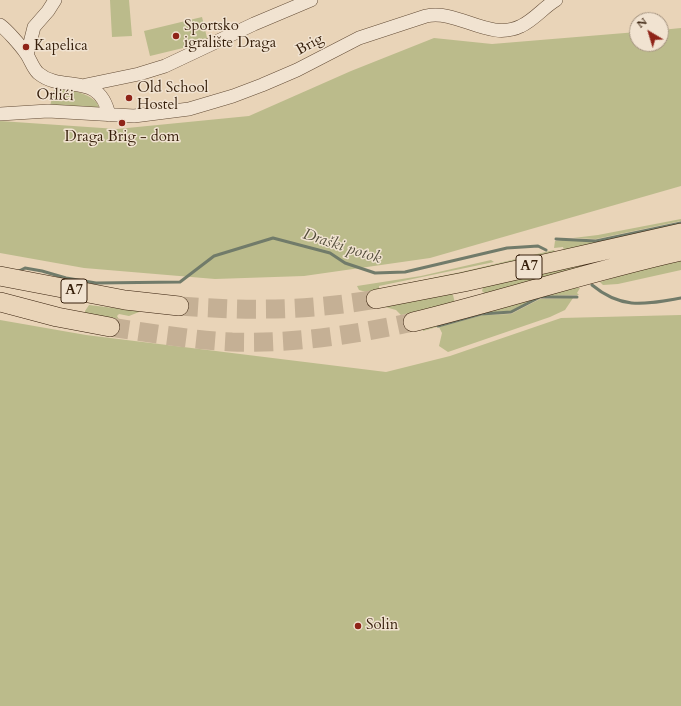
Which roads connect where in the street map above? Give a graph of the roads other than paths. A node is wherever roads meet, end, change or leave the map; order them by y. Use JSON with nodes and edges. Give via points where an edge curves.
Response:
{"nodes":[{"id":1,"x":55,"y":0,"type":"edge"},
{"id":2,"x":556,"y":0,"type":"edge"},
{"id":3,"x":308,"y":1,"type":"edge"},
{"id":4,"x":0,"y":25,"type":"edge"},
{"id":5,"x":27,"y":55,"type":"junction"},
{"id":6,"x":86,"y":85,"type":"junction"},
{"id":7,"x":0,"y":114,"type":"edge"},
{"id":8,"x":109,"y":115,"type":"junction"},
{"id":9,"x":681,"y":233,"type":"edge"},
{"id":10,"x":681,"y":251,"type":"edge"},
{"id":11,"x":0,"y":276,"type":"edge"},
{"id":12,"x":376,"y":299,"type":"tunnel mouth"},
{"id":13,"x":0,"y":302,"type":"edge"},
{"id":14,"x":179,"y":306,"type":"tunnel mouth"},
{"id":15,"x":0,"y":310,"type":"edge"},
{"id":16,"x":79,"y":322,"type":"junction"},
{"id":17,"x":413,"y":322,"type":"tunnel mouth"},
{"id":18,"x":110,"y":328,"type":"tunnel mouth"}],
"edges":[{"from":1,"to":5,"type":"street","via":[[34,27]]},
{"from":2,"to":8,"type":"street","name":"Brig","via":[[525,24],[514,29],[484,28],[437,14],[359,38],[284,76],[233,96],[189,109],[134,116]]},
{"from":3,"to":6,"type":"street","via":[[165,66]]},
{"from":4,"to":5,"type":"street"},
{"from":5,"to":6,"type":"street","via":[[33,67],[44,76]]},
{"from":6,"to":8,"type":"street","via":[[102,96]]},
{"from":7,"to":8,"type":"street","name":"Orlići","via":[[48,111]]},
{"from":9,"to":12,"type":"highway","number":"A7"},
{"from":10,"to":17,"type":"highway","number":"A7","via":[[611,267]]},
{"from":11,"to":14,"type":"highway","number":"A7","via":[[149,303]]},
{"from":13,"to":16,"type":"highway","number":"A7"},
{"from":15,"to":16,"type":"highway","via":[[54,323]]},
{"from":16,"to":18,"type":"highway","number":"A7"}]}
